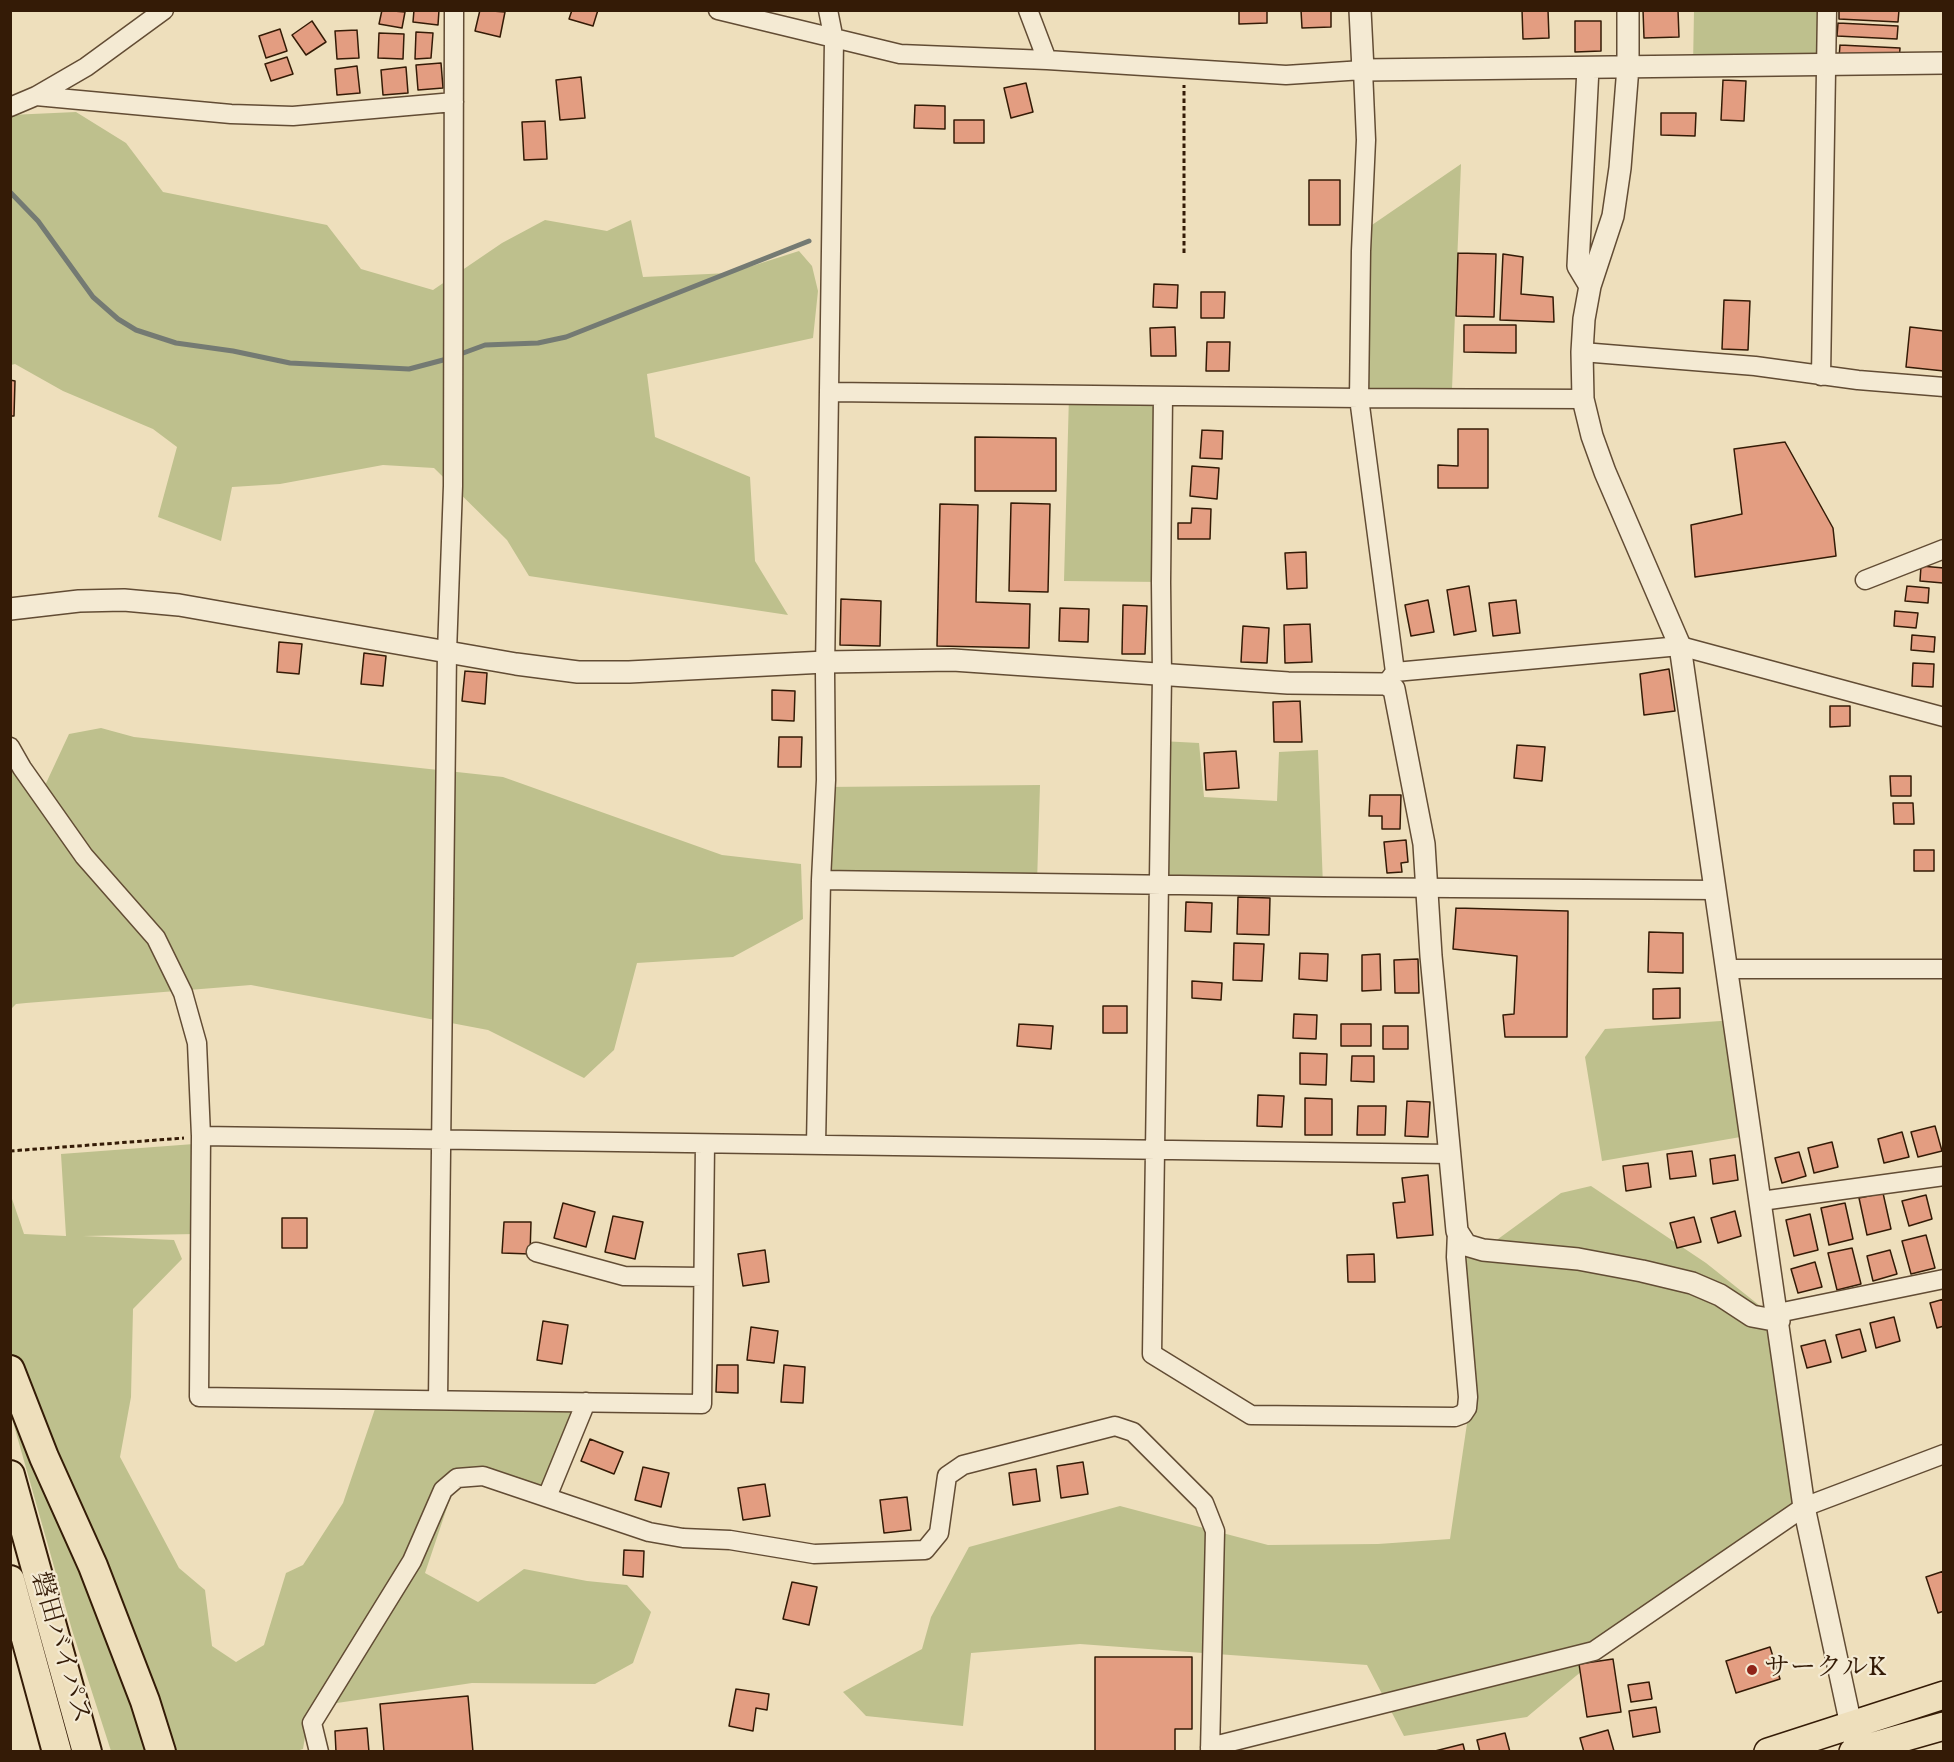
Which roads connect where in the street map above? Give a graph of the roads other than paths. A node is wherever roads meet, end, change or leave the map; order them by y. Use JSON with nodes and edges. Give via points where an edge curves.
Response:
{"nodes":[{"id":1,"x":164,"y":10,"type":"edge"},
{"id":2,"x":454,"y":10,"type":"edge"},
{"id":3,"x":718,"y":10,"type":"edge"},
{"id":4,"x":828,"y":10,"type":"edge"},
{"id":5,"x":1028,"y":10,"type":"edge"},
{"id":6,"x":1360,"y":10,"type":"edge"},
{"id":7,"x":1628,"y":10,"type":"edge"},
{"id":8,"x":1827,"y":10,"type":"edge"},
{"id":9,"x":834,"y":40,"type":"junction"},
{"id":10,"x":1047,"y":60,"type":"junction"},
{"id":11,"x":1944,"y":63,"type":"edge"},
{"id":12,"x":1827,"y":64,"type":"junction"},
{"id":13,"x":1628,"y":67,"type":"junction"},
{"id":14,"x":1588,"y":68,"type":"junction"},
{"id":15,"x":1363,"y":70,"type":"junction"},
{"id":16,"x":36,"y":96,"type":"junction"},
{"id":17,"x":454,"y":102,"type":"junction"},
{"id":18,"x":10,"y":107,"type":"edge"},
{"id":19,"x":1590,"y":286,"type":"junction"},
{"id":20,"x":1582,"y":352,"type":"junction"},
{"id":21,"x":1821,"y":376,"type":"junction"},
{"id":22,"x":1944,"y":387,"type":"edge"},
{"id":23,"x":830,"y":392,"type":"junction"},
{"id":24,"x":1164,"y":396,"type":"junction"},
{"id":25,"x":1359,"y":398,"type":"junction"},
{"id":26,"x":1583,"y":399,"type":"junction"},
{"id":27,"x":1944,"y":549,"type":"edge"},
{"id":28,"x":1865,"y":580,"type":"dead end"},
{"id":29,"x":10,"y":609,"type":"edge"},
{"id":30,"x":1680,"y":646,"type":"junction"},
{"id":31,"x":447,"y":652,"type":"junction"},
{"id":32,"x":825,"y":662,"type":"junction"},
{"id":33,"x":1162,"y":675,"type":"junction"},
{"id":34,"x":1390,"y":678,"type":"junction"},
{"id":35,"x":1944,"y":717,"type":"edge"},
{"id":36,"x":10,"y":747,"type":"edge"},
{"id":37,"x":821,"y":879,"type":"junction"},
{"id":38,"x":1158,"y":885,"type":"junction"},
{"id":39,"x":1426,"y":888,"type":"junction"},
{"id":40,"x":1716,"y":890,"type":"junction"},
{"id":41,"x":1728,"y":969,"type":"junction"},
{"id":42,"x":1944,"y":969,"type":"edge"},
{"id":43,"x":201,"y":1136,"type":"junction"},
{"id":44,"x":441,"y":1140,"type":"junction"},
{"id":45,"x":705,"y":1144,"type":"junction"},
{"id":46,"x":816,"y":1146,"type":"junction"},
{"id":47,"x":1154,"y":1150,"type":"junction"},
{"id":48,"x":1450,"y":1154,"type":"junction"},
{"id":49,"x":1944,"y":1176,"type":"edge"},
{"id":50,"x":1761,"y":1202,"type":"junction"},
{"id":51,"x":1457,"y":1231,"type":"junction"},
{"id":52,"x":536,"y":1252,"type":"dead end"},
{"id":53,"x":703,"y":1277,"type":"junction"},
{"id":54,"x":1944,"y":1279,"type":"edge"},
{"id":55,"x":1778,"y":1317,"type":"junction"},
{"id":56,"x":10,"y":1370,"type":"edge"},
{"id":57,"x":438,"y":1400,"type":"junction"},
{"id":58,"x":586,"y":1402,"type":"junction"},
{"id":59,"x":1944,"y":1454,"type":"edge"},
{"id":60,"x":10,"y":1475,"type":"edge"},
{"id":61,"x":547,"y":1497,"type":"junction"},
{"id":62,"x":1804,"y":1507,"type":"junction"},
{"id":63,"x":10,"y":1580,"type":"edge"},
{"id":64,"x":1944,"y":1695,"type":"edge"},
{"id":65,"x":1944,"y":1726,"type":"edge"},
{"id":66,"x":1855,"y":1745,"type":"edge"},
{"id":67,"x":1210,"y":1750,"type":"edge"},
{"id":68,"x":57,"y":1752,"type":"edge"},
{"id":69,"x":87,"y":1752,"type":"edge"},
{"id":70,"x":161,"y":1752,"type":"edge"},
{"id":71,"x":319,"y":1752,"type":"edge"},
{"id":72,"x":1768,"y":1752,"type":"edge"}],
"edges":[{"from":1,"to":16,"type":"street","via":[[86,67]]},
{"from":2,"to":17,"type":"street"},
{"from":3,"to":9,"type":"street"},
{"from":4,"to":9,"type":"street"},
{"from":5,"to":10,"type":"street"},
{"from":6,"to":15,"type":"street"},
{"from":7,"to":13,"type":"street"},
{"from":8,"to":12,"type":"street"},
{"from":9,"to":10,"type":"street","via":[[900,54]]},
{"from":9,"to":23,"type":"street"},
{"from":10,"to":15,"type":"street","via":[[1286,75]]},
{"from":11,"to":12,"type":"street"},
{"from":12,"to":13,"type":"street"},
{"from":12,"to":21,"type":"street"},
{"from":13,"to":14,"type":"street"},
{"from":13,"to":19,"type":"street","via":[[1614,206]]},
{"from":14,"to":15,"type":"street"},
{"from":14,"to":19,"type":"street","via":[[1578,266]]},
{"from":15,"to":25,"type":"street","via":[[1366,140]]},
{"from":16,"to":17,"type":"street","via":[[293,116]]},
{"from":16,"to":18,"type":"street"},
{"from":17,"to":31,"type":"street","via":[[453,486]]},
{"from":19,"to":20,"type":"street"},
{"from":20,"to":21,"type":"street","via":[[1755,366]]},
{"from":20,"to":26,"type":"street"},
{"from":21,"to":22,"type":"street"},
{"from":23,"to":24,"type":"street"},
{"from":23,"to":32,"type":"street"},
{"from":24,"to":25,"type":"street"},
{"from":24,"to":33,"type":"street"},
{"from":25,"to":26,"type":"street"},
{"from":25,"to":34,"type":"street"},
{"from":26,"to":30,"type":"street","via":[[1605,472]]},
{"from":27,"to":28,"type":"street"},
{"from":29,"to":31,"type":"street","via":[[79,601],[179,605]]},
{"from":30,"to":34,"type":"street"},
{"from":30,"to":35,"type":"street"},
{"from":30,"to":40,"type":"street"},
{"from":31,"to":32,"type":"street","via":[[578,672]]},
{"from":31,"to":44,"type":"street"},
{"from":32,"to":33,"type":"street","via":[[953,660]]},
{"from":32,"to":37,"type":"street","via":[[826,780]]},
{"from":33,"to":34,"type":"street","via":[[1288,683]]},
{"from":33,"to":38,"type":"street"},
{"from":34,"to":39,"type":"street","via":[[1424,844]]},
{"from":36,"to":43,"type":"street","via":[[84,856],[156,938],[183,993],[197,1043]]},
{"from":37,"to":38,"type":"street"},
{"from":37,"to":46,"type":"street"},
{"from":38,"to":39,"type":"street"},
{"from":38,"to":47,"type":"street"},
{"from":39,"to":40,"type":"street"},
{"from":39,"to":48,"type":"street"},
{"from":40,"to":41,"type":"street"},
{"from":41,"to":42,"type":"street"},
{"from":41,"to":50,"type":"street"},
{"from":43,"to":44,"type":"street"},
{"from":43,"to":57,"type":"street","via":[[199,1397]]},
{"from":44,"to":45,"type":"street"},
{"from":44,"to":57,"type":"street"},
{"from":45,"to":46,"type":"street"},
{"from":45,"to":53,"type":"street"},
{"from":46,"to":47,"type":"street"},
{"from":47,"to":48,"type":"street"},
{"from":47,"to":51,"type":"street","via":[[1152,1354],[1251,1415],[1463,1414],[1468,1397]]},
{"from":48,"to":51,"type":"street"},
{"from":49,"to":50,"type":"street"},
{"from":50,"to":55,"type":"street"},
{"from":51,"to":55,"type":"street","via":[[1466,1245],[1483,1250],[1578,1259],[1642,1271],[1692,1283],[1752,1316]]},
{"from":52,"to":53,"type":"street","via":[[624,1276]]},
{"from":53,"to":58,"type":"street","via":[[702,1404]]},
{"from":54,"to":55,"type":"street"},
{"from":55,"to":62,"type":"street"},
{"from":56,"to":70,"type":"highway","via":[[93,1566]]},
{"from":57,"to":58,"type":"street"},
{"from":58,"to":61,"type":"street"},
{"from":59,"to":62,"type":"street"},
{"from":60,"to":69,"type":"highway","name":"磐田バイパス"},
{"from":61,"to":67,"type":"street","via":[[649,1532],[683,1538],[730,1540],[814,1554],[925,1551],[939,1533],[947,1476],[963,1466],[1115,1426],[1133,1432],[1204,1503],[1215,1531]]},
{"from":61,"to":71,"type":"street","via":[[483,1476],[457,1478],[443,1490],[412,1561],[312,1723]]},
{"from":62,"to":66,"type":"street"},
{"from":62,"to":67,"type":"street","via":[[1594,1651]]},
{"from":63,"to":68,"type":"highway","name":"磐田バイパス"},
{"from":64,"to":66,"type":"main road"},
{"from":65,"to":66,"type":"main road"},
{"from":66,"to":72,"type":"main road"}]}
